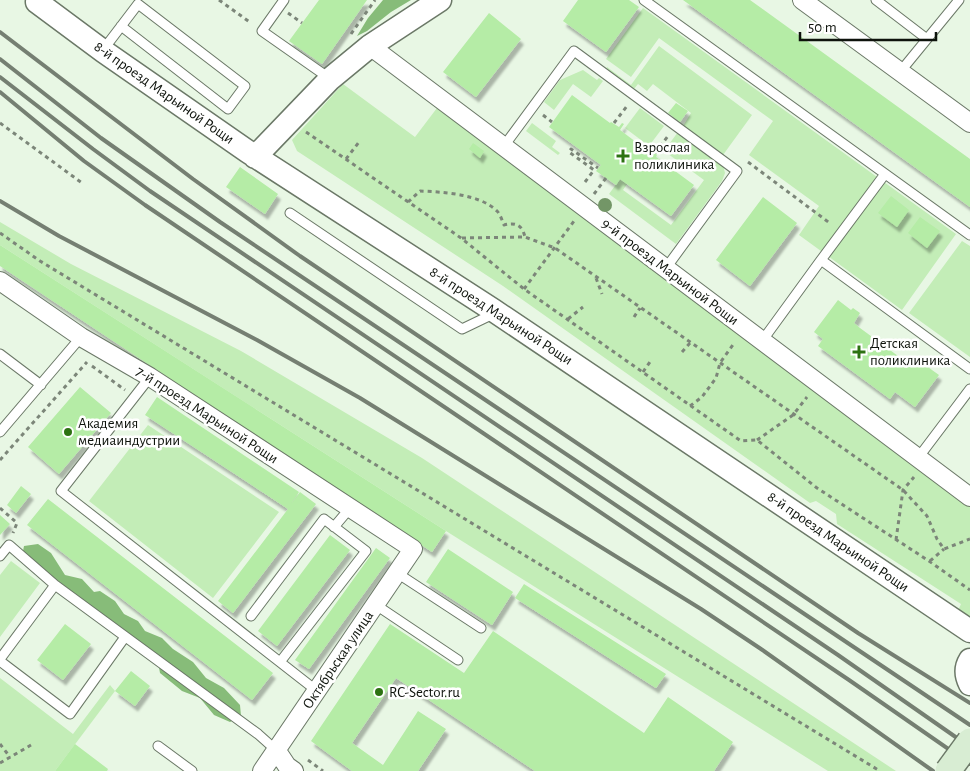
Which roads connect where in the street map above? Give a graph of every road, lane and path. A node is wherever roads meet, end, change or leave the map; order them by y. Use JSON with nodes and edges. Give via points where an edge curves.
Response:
{"nodes":[{"id":1,"x":220,"y":0,"type":"edge"},
{"id":2,"x":284,"y":0,"type":"edge"},
{"id":3,"x":440,"y":0,"type":"edge"},
{"id":4,"x":644,"y":0,"type":"edge"},
{"id":5,"x":802,"y":0,"type":"edge"},
{"id":6,"x":876,"y":0,"type":"edge"},
{"id":7,"x":959,"y":0,"type":"edge"},
{"id":8,"x":37,"y":1,"type":"edge"},
{"id":9,"x":121,"y":26,"type":"junction"},
{"id":10,"x":262,"y":31,"type":"junction"},
{"id":11,"x":927,"y":39,"type":"junction"},
{"id":12,"x":370,"y":46,"type":"junction"},
{"id":13,"x":103,"y":50,"type":"junction"},
{"id":14,"x":900,"y":72,"type":"junction"},
{"id":15,"x":330,"y":78,"type":"junction"},
{"id":16,"x":635,"y":96,"type":"junction"},
{"id":17,"x":544,"y":116,"type":"dead end"},
{"id":18,"x":552,"y":122,"type":"dead end"},
{"id":19,"x":0,"y":123,"type":"edge"},
{"id":20,"x":616,"y":123,"type":"dead end"},
{"id":21,"x":970,"y":123,"type":"edge"},
{"id":22,"x":676,"y":126,"type":"junction"},
{"id":23,"x":301,"y":129,"type":"dead end"},
{"id":24,"x":359,"y":142,"type":"dead end"},
{"id":25,"x":504,"y":146,"type":"junction"},
{"id":26,"x":655,"y":152,"type":"dead end"},
{"id":27,"x":255,"y":156,"type":"junction"},
{"id":28,"x":346,"y":158,"type":"junction"},
{"id":29,"x":598,"y":168,"type":"dead end"},
{"id":30,"x":737,"y":171,"type":"junction"},
{"id":31,"x":885,"y":174,"type":"junction"},
{"id":32,"x":606,"y":178,"type":"dead end"},
{"id":33,"x":585,"y":182,"type":"dead end"},
{"id":34,"x":82,"y":183,"type":"dead end"},
{"id":35,"x":408,"y":202,"type":"junction"},
{"id":36,"x":584,"y":207,"type":"junction"},
{"id":37,"x":290,"y":213,"type":"dead end"},
{"id":38,"x":842,"y":232,"type":"junction"},
{"id":39,"x":0,"y":233,"type":"edge"},
{"id":40,"x":970,"y":235,"type":"edge"},
{"id":41,"x":526,"y":236,"type":"junction"},
{"id":42,"x":461,"y":238,"type":"junction"},
{"id":43,"x":555,"y":248,"type":"junction"},
{"id":44,"x":821,"y":260,"type":"junction"},
{"id":45,"x":666,"y":268,"type":"junction"},
{"id":46,"x":596,"y":277,"type":"junction"},
{"id":47,"x":0,"y":281,"type":"edge"},
{"id":48,"x":524,"y":289,"type":"junction"},
{"id":49,"x":602,"y":294,"type":"dead end"},
{"id":50,"x":584,"y":307,"type":"dead end"},
{"id":51,"x":640,"y":308,"type":"junction"},
{"id":52,"x":493,"y":310,"type":"junction"},
{"id":53,"x":634,"y":317,"type":"dead end"},
{"id":54,"x":568,"y":319,"type":"junction"},
{"id":55,"x":745,"y":328,"type":"junction"},
{"id":56,"x":81,"y":337,"type":"junction"},
{"id":57,"x":762,"y":341,"type":"junction"},
{"id":58,"x":690,"y":342,"type":"junction"},
{"id":59,"x":682,"y":352,"type":"dead end"},
{"id":60,"x":0,"y":354,"type":"edge"},
{"id":61,"x":652,"y":359,"type":"dead end"},
{"id":62,"x":720,"y":363,"type":"junction"},
{"id":63,"x":970,"y":369,"type":"edge"},
{"id":64,"x":643,"y":372,"type":"junction"},
{"id":65,"x":150,"y":377,"type":"junction"},
{"id":66,"x":818,"y":382,"type":"junction"},
{"id":67,"x":41,"y":385,"type":"junction"},
{"id":68,"x":970,"y":389,"type":"edge"},
{"id":69,"x":131,"y":394,"type":"dead end"},
{"id":70,"x":690,"y":406,"type":"junction"},
{"id":71,"x":793,"y":415,"type":"junction"},
{"id":72,"x":0,"y":432,"type":"edge"},
{"id":73,"x":757,"y":440,"type":"junction"},
{"id":74,"x":0,"y":460,"type":"edge"},
{"id":75,"x":921,"y":460,"type":"junction"},
{"id":76,"x":903,"y":490,"type":"junction"},
{"id":77,"x":970,"y":498,"type":"edge"},
{"id":78,"x":0,"y":508,"type":"edge"},
{"id":79,"x":350,"y":508,"type":"junction"},
{"id":80,"x":334,"y":527,"type":"junction"},
{"id":81,"x":970,"y":539,"type":"edge"},
{"id":82,"x":896,"y":540,"type":"junction"},
{"id":83,"x":9,"y":545,"type":"junction"},
{"id":84,"x":944,"y":548,"type":"junction"},
{"id":85,"x":413,"y":549,"type":"joint"},
{"id":86,"x":0,"y":556,"type":"edge"},
{"id":87,"x":929,"y":561,"type":"junction"},
{"id":88,"x":397,"y":573,"type":"junction"},
{"id":89,"x":55,"y":585,"type":"junction"},
{"id":90,"x":970,"y":590,"type":"edge"},
{"id":91,"x":376,"y":605,"type":"junction"},
{"id":92,"x":250,"y":616,"type":"dead end"},
{"id":93,"x":481,"y":628,"type":"dead end"},
{"id":94,"x":970,"y":631,"type":"edge"},
{"id":95,"x":124,"y":638,"type":"junction"},
{"id":96,"x":0,"y":660,"type":"edge"},
{"id":97,"x":458,"y":660,"type":"dead end"},
{"id":98,"x":970,"y":660,"type":"edge"},
{"id":99,"x":280,"y":662,"type":"junction"},
{"id":100,"x":970,"y":684,"type":"edge"},
{"id":101,"x":317,"y":691,"type":"junction"},
{"id":102,"x":970,"y":741,"type":"edge"},
{"id":103,"x":0,"y":744,"type":"edge"},
{"id":104,"x":31,"y":745,"type":"dead end"},
{"id":105,"x":158,"y":746,"type":"dead end"},
{"id":106,"x":277,"y":751,"type":"junction"},
{"id":107,"x":10,"y":757,"type":"junction"},
{"id":108,"x":0,"y":763,"type":"edge"},
{"id":109,"x":192,"y":771,"type":"edge"},
{"id":110,"x":262,"y":771,"type":"edge"},
{"id":111,"x":294,"y":771,"type":"edge"},
{"id":112,"x":880,"y":771,"type":"edge"},
{"id":113,"x":948,"y":771,"type":"edge"}],
"edges":[{"from":1,"to":10,"type":"path"},
{"from":2,"to":10,"type":"lane"},
{"from":3,"to":12,"type":"street"},
{"from":4,"to":31,"type":"lane"},
{"from":5,"to":14,"type":"street"},
{"from":6,"to":11,"type":"lane"},
{"from":7,"to":11,"type":"lane"},
{"from":8,"to":13,"type":"street","name":"8-й проезд Марьиной Рощи"},
{"from":9,"to":9,"type":"lane","via":[[138,4],[245,86],[228,109]]},
{"from":9,"to":13,"type":"lane"},
{"from":10,"to":15,"type":"lane"},
{"from":11,"to":14,"type":"lane"},
{"from":12,"to":15,"type":"street"},
{"from":12,"to":25,"type":"street","name":"9-й проезд Марьиной Рощи"},
{"from":13,"to":27,"type":"street","name":"8-й проезд Марьиной Рощи"},
{"from":14,"to":21,"type":"street"},
{"from":15,"to":27,"type":"street"},
{"from":16,"to":20,"type":"path"},
{"from":16,"to":22,"type":"lane"},
{"from":16,"to":25,"type":"lane","via":[[574,51]]},
{"from":17,"to":18,"type":"path"},
{"from":19,"to":34,"type":"path"},
{"from":22,"to":26,"type":"path"},
{"from":22,"to":30,"type":"lane"},
{"from":23,"to":28,"type":"path"},
{"from":24,"to":28,"type":"path"},
{"from":25,"to":36,"type":"street","name":"9-й проезд Марьиной Рощи"},
{"from":27,"to":52,"type":"street","name":"8-й проезд Марьиной Рощи"},
{"from":28,"to":35,"type":"path"},
{"from":29,"to":33,"type":"path","via":[[571,149],[569,152],[594,170]]},
{"from":30,"to":38,"type":"path","via":[[745,160]]},
{"from":30,"to":45,"type":"lane"},
{"from":31,"to":38,"type":"lane"},
{"from":31,"to":40,"type":"lane"},
{"from":32,"to":36,"type":"path"},
{"from":35,"to":41,"type":"path","via":[[420,191],[474,198],[498,211],[504,225],[518,225]]},
{"from":35,"to":42,"type":"path"},
{"from":36,"to":43,"type":"path"},
{"from":36,"to":45,"type":"street","name":"9-й проезд Марьиной Рощи"},
{"from":37,"to":52,"type":"lane","via":[[462,329],[489,316]]},
{"from":38,"to":44,"type":"lane"},
{"from":39,"to":112,"type":"path","via":[[40,261]]},
{"from":41,"to":42,"type":"path"},
{"from":41,"to":43,"type":"path"},
{"from":42,"to":48,"type":"path"},
{"from":43,"to":46,"type":"path"},
{"from":43,"to":48,"type":"path"},
{"from":44,"to":57,"type":"lane"},
{"from":44,"to":63,"type":"lane"},
{"from":45,"to":55,"type":"street","name":"9-й проезд Марьиной Рощи"},
{"from":46,"to":49,"type":"path"},
{"from":46,"to":51,"type":"path"},
{"from":47,"to":56,"type":"street","name":"7-й проезд Марьиной Рощи"},
{"from":48,"to":54,"type":"path"},
{"from":50,"to":54,"type":"path"},
{"from":51,"to":53,"type":"path"},
{"from":51,"to":58,"type":"path"},
{"from":52,"to":94,"type":"street","name":"8-й проезд Марьиной Рощи"},
{"from":54,"to":64,"type":"path"},
{"from":55,"to":57,"type":"street","name":"9-й проезд Марьиной Рощи"},
{"from":55,"to":62,"type":"path"},
{"from":56,"to":65,"type":"street","name":"7-й проезд Марьиной Рощи"},
{"from":56,"to":67,"type":"lane"},
{"from":57,"to":66,"type":"street","name":"9-й проезд Марьиной Рощи"},
{"from":58,"to":59,"type":"path"},
{"from":58,"to":62,"type":"path"},
{"from":60,"to":67,"type":"lane"},
{"from":61,"to":64,"type":"path"},
{"from":62,"to":70,"type":"path","via":[[716,378],[702,397]]},
{"from":62,"to":71,"type":"path"},
{"from":64,"to":70,"type":"path"},
{"from":65,"to":79,"type":"street","name":"7-й проезд Марьиной Рощи"},
{"from":65,"to":99,"type":"lane","via":[[61,491]]},
{"from":66,"to":71,"type":"path"},
{"from":66,"to":75,"type":"street","name":"9-й проезд Марьиной Рощи"},
{"from":67,"to":72,"type":"lane"},
{"from":68,"to":75,"type":"lane"},
{"from":69,"to":74,"type":"path","via":[[86,361]]},
{"from":70,"to":73,"type":"path","via":[[741,441]]},
{"from":71,"to":73,"type":"path"},
{"from":71,"to":76,"type":"path"},
{"from":73,"to":82,"type":"path","via":[[817,488]]},
{"from":75,"to":76,"type":"path"},
{"from":75,"to":77,"type":"street","name":"9-й проезд Марьиной Рощи"},
{"from":76,"to":82,"type":"path"},
{"from":76,"to":84,"type":"path","via":[[927,516]]},
{"from":78,"to":83,"type":"path","via":[[16,523]]},
{"from":79,"to":80,"type":"lane"},
{"from":79,"to":85,"type":"street","name":"7-й проезд Марьиной Рощи"},
{"from":80,"to":92,"type":"lane","via":[[324,519]]},
{"from":80,"to":99,"type":"lane","via":[[366,551]]},
{"from":81,"to":84,"type":"path"},
{"from":82,"to":87,"type":"path"},
{"from":83,"to":86,"type":"lane"},
{"from":83,"to":89,"type":"lane"},
{"from":84,"to":87,"type":"path"},
{"from":85,"to":88,"type":"street","name":"Октябрьская улица"},
{"from":87,"to":90,"type":"path"},
{"from":88,"to":91,"type":"street","name":"Октябрьская улица"},
{"from":88,"to":93,"type":"lane"},
{"from":89,"to":95,"type":"lane"},
{"from":89,"to":96,"type":"lane"},
{"from":91,"to":97,"type":"lane"},
{"from":91,"to":101,"type":"street","name":"Октябрьская улица"},
{"from":95,"to":96,"type":"lane","via":[[70,714]]},
{"from":95,"to":106,"type":"lane"},
{"from":98,"to":100,"type":"street","via":[[966,676]]},
{"from":99,"to":101,"type":"lane"},
{"from":101,"to":106,"type":"street","name":"Октябрьская улица"},
{"from":102,"to":113,"type":"main road","bridge":true},
{"from":103,"to":107,"type":"path"},
{"from":104,"to":107,"type":"path"},
{"from":105,"to":109,"type":"lane"},
{"from":106,"to":110,"type":"street","name":"Октябрьская улица"},
{"from":106,"to":111,"type":"street"},
{"from":107,"to":108,"type":"path"}]}
